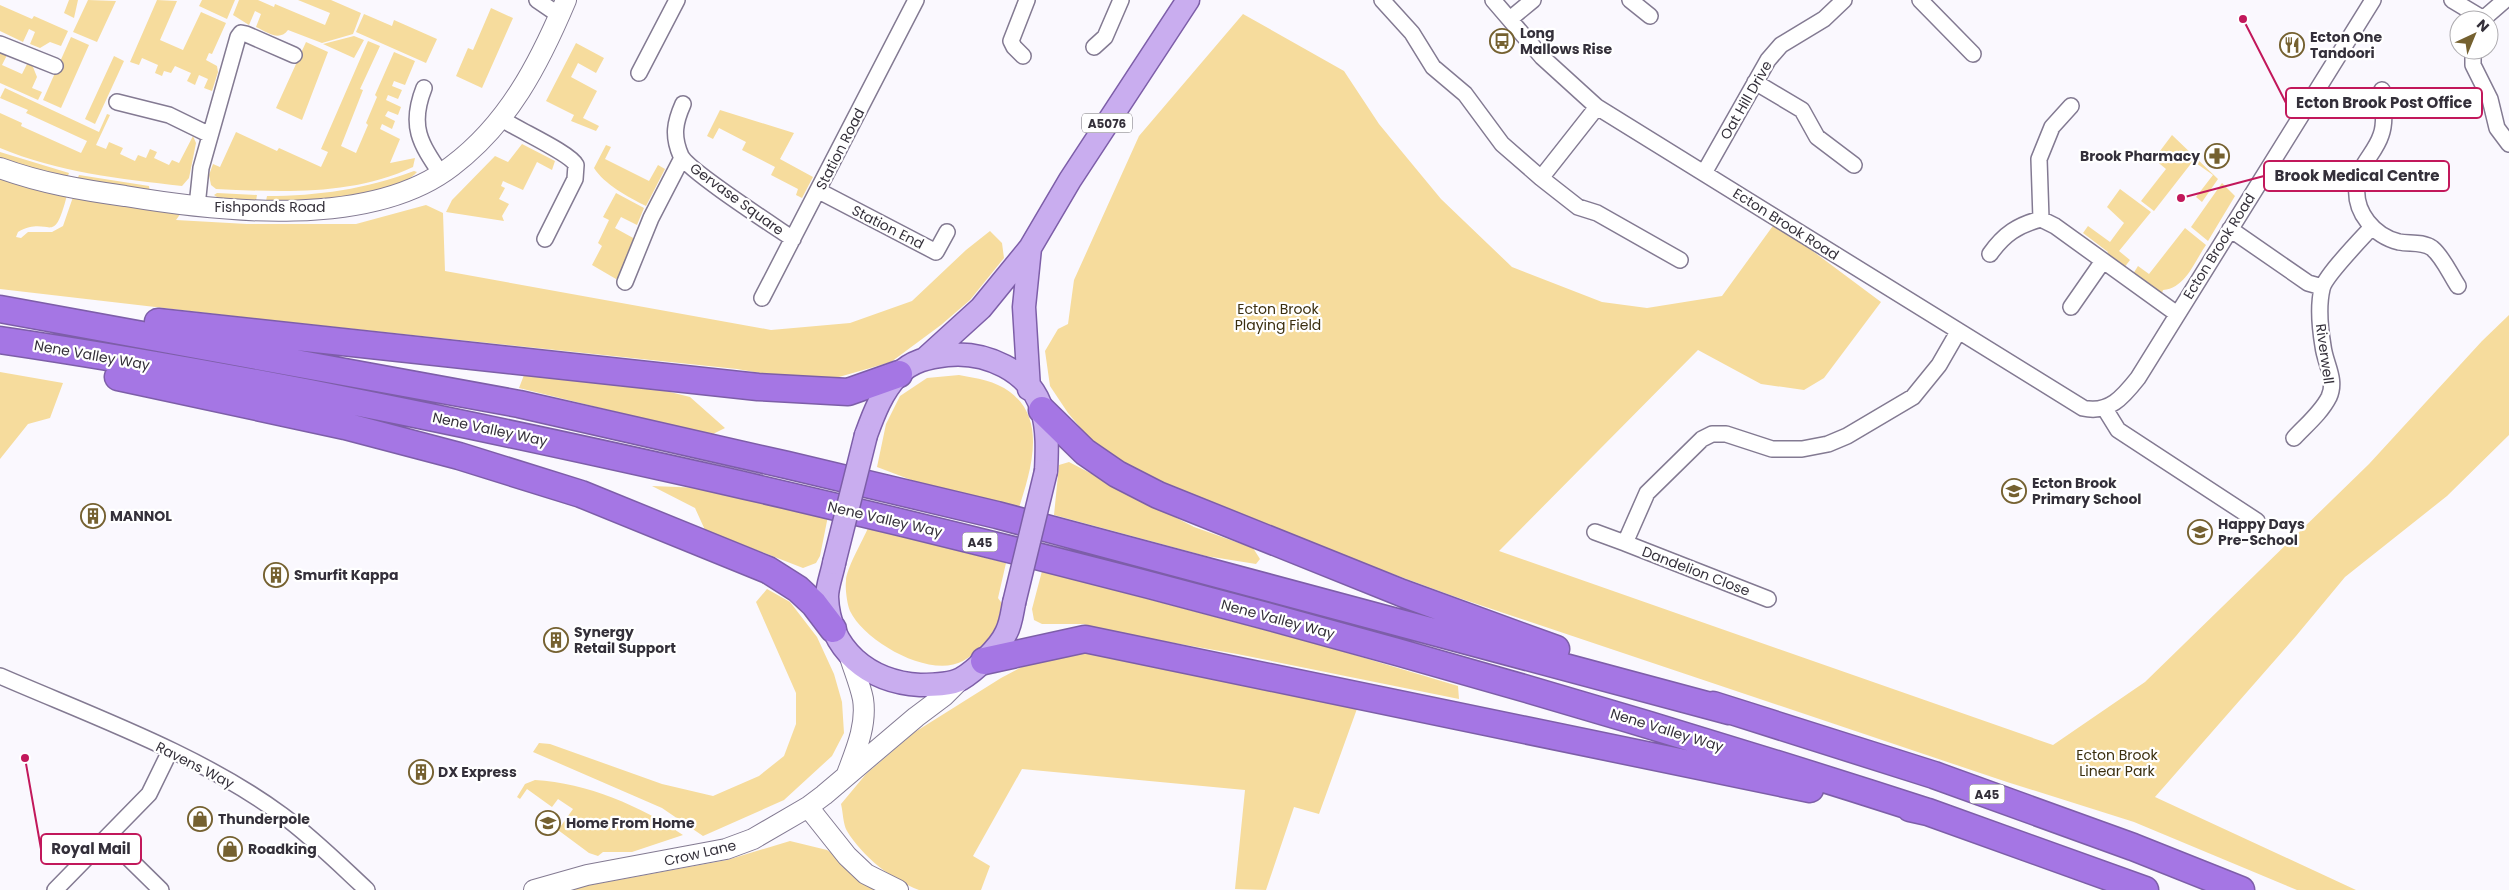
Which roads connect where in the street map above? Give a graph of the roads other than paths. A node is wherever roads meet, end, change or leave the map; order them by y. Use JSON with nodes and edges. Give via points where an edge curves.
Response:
{"nodes":[{"id":1,"x":537,"y":0,"type":"edge"},
{"id":2,"x":677,"y":0,"type":"edge"},
{"id":3,"x":916,"y":0,"type":"edge"},
{"id":4,"x":1027,"y":0,"type":"edge"},
{"id":5,"x":1121,"y":0,"type":"edge"},
{"id":6,"x":1188,"y":0,"type":"edge"},
{"id":7,"x":1382,"y":0,"type":"edge"},
{"id":8,"x":1493,"y":0,"type":"edge"},
{"id":9,"x":1533,"y":0,"type":"edge"},
{"id":10,"x":1630,"y":0,"type":"edge"},
{"id":11,"x":1844,"y":0,"type":"edge"},
{"id":12,"x":1920,"y":0,"type":"edge"},
{"id":13,"x":2373,"y":0,"type":"edge"},
{"id":14,"x":2452,"y":0,"type":"edge"},
{"id":15,"x":2506,"y":0,"type":"edge"},
{"id":16,"x":562,"y":7,"type":"edge"},
{"id":17,"x":2468,"y":10,"type":"edge"},
{"id":18,"x":2493,"y":10,"type":"edge"},
{"id":19,"x":1650,"y":16,"type":"dead end"},
{"id":20,"x":1510,"y":19,"type":"junction"},
{"id":21,"x":0,"y":44,"type":"edge"},
{"id":22,"x":1094,"y":47,"type":"dead end"},
{"id":23,"x":1973,"y":54,"type":"dead end"},
{"id":24,"x":294,"y":55,"type":"dead end"},
{"id":25,"x":1023,"y":56,"type":"dead end"},
{"id":26,"x":2473,"y":60,"type":"edge"},
{"id":27,"x":56,"y":66,"type":"dead end"},
{"id":28,"x":639,"y":73,"type":"dead end"},
{"id":29,"x":1755,"y":82,"type":"junction"},
{"id":30,"x":424,"y":88,"type":"dead end"},
{"id":31,"x":2382,"y":90,"type":"dead end"},
{"id":32,"x":117,"y":102,"type":"dead end"},
{"id":33,"x":684,"y":104,"type":"dead end"},
{"id":34,"x":2071,"y":106,"type":"dead end"},
{"id":35,"x":1597,"y":107,"type":"junction"},
{"id":36,"x":502,"y":118,"type":"junction"},
{"id":37,"x":210,"y":136,"type":"junction"},
{"id":38,"x":2509,"y":144,"type":"edge"},
{"id":39,"x":682,"y":158,"type":"junction"},
{"id":40,"x":1854,"y":165,"type":"dead end"},
{"id":41,"x":0,"y":168,"type":"edge"},
{"id":42,"x":1704,"y":173,"type":"junction"},
{"id":43,"x":441,"y":174,"type":"junction"},
{"id":44,"x":1541,"y":178,"type":"junction"},
{"id":45,"x":819,"y":191,"type":"junction"},
{"id":46,"x":197,"y":206,"type":"junction"},
{"id":47,"x":2041,"y":219,"type":"junction"},
{"id":48,"x":2372,"y":227,"type":"junction"},
{"id":49,"x":2230,"y":229,"type":"junction"},
{"id":50,"x":947,"y":232,"type":"dead end"},
{"id":51,"x":545,"y":239,"type":"dead end"},
{"id":52,"x":793,"y":239,"type":"junction"},
{"id":53,"x":1030,"y":248,"type":"junction"},
{"id":54,"x":1990,"y":254,"type":"dead end"},
{"id":55,"x":1680,"y":260,"type":"dead end"},
{"id":56,"x":2103,"y":260,"type":"junction"},
{"id":57,"x":625,"y":282,"type":"dead end"},
{"id":58,"x":2458,"y":286,"type":"dead end"},
{"id":59,"x":2322,"y":287,"type":"junction"},
{"id":60,"x":762,"y":298,"type":"dead end"},
{"id":61,"x":2071,"y":307,"type":"dead end"},
{"id":62,"x":0,"y":309,"type":"edge"},
{"id":63,"x":2177,"y":314,"type":"junction"},
{"id":64,"x":42,"y":317,"type":"junction"},
{"id":65,"x":1958,"y":332,"type":"junction"},
{"id":66,"x":8,"y":341,"type":"edge"},
{"id":67,"x":926,"y":358,"type":"junction"},
{"id":68,"x":899,"y":374,"type":"junction"},
{"id":69,"x":1035,"y":399,"type":"junction"},
{"id":70,"x":2105,"y":409,"type":"junction"},
{"id":71,"x":2294,"y":438,"type":"dead end"},
{"id":72,"x":2257,"y":521,"type":"dead end"},
{"id":73,"x":1595,"y":532,"type":"dead end"},
{"id":74,"x":1625,"y":544,"type":"junction"},
{"id":75,"x":1768,"y":599,"type":"dead end"},
{"id":76,"x":833,"y":629,"type":"junction"},
{"id":77,"x":849,"y":654,"type":"junction"},
{"id":78,"x":984,"y":661,"type":"junction"},
{"id":79,"x":0,"y":676,"type":"edge"},
{"id":80,"x":960,"y":680,"type":"junction"},
{"id":81,"x":1729,"y":711,"type":"junction"},
{"id":82,"x":170,"y":751,"type":"junction"},
{"id":83,"x":847,"y":774,"type":"junction"},
{"id":84,"x":808,"y":807,"type":"junction"},
{"id":85,"x":1928,"y":812,"type":"junction"},
{"id":86,"x":108,"y":837,"type":"junction"},
{"id":87,"x":55,"y":890,"type":"edge"},
{"id":88,"x":161,"y":890,"type":"edge"},
{"id":89,"x":367,"y":890,"type":"edge"},
{"id":90,"x":534,"y":890,"type":"edge"},
{"id":91,"x":898,"y":890,"type":"edge"},
{"id":92,"x":2145,"y":890,"type":"edge"},
{"id":93,"x":2241,"y":890,"type":"edge"}],
"edges":[{"from":1,"to":16,"type":"street"},
{"from":2,"to":28,"type":"street"},
{"from":3,"to":45,"type":"street","name":"Station Road"},
{"from":4,"to":25,"type":"street","via":[[1011,41]]},
{"from":5,"to":22,"type":"street","via":[[1105,37]]},
{"from":6,"to":53,"type":"main road","number":"A5076","via":[[1070,180]]},
{"from":7,"to":44,"type":"street","via":[[1412,33],[1433,67],[1465,94],[1502,144]]},
{"from":8,"to":20,"type":"street","name":"Ecton Brook Road"},
{"from":9,"to":20,"type":"street"},
{"from":10,"to":19,"type":"street"},
{"from":11,"to":29,"type":"street","name":"Oat Hill Drive","via":[[1824,19],[1781,45]]},
{"from":12,"to":23,"type":"street"},
{"from":13,"to":49,"type":"street","name":"Ecton Brook Road"},
{"from":14,"to":17,"type":"street"},
{"from":15,"to":18,"type":"street"},
{"from":16,"to":36,"type":"street","name":"Fishponds Road","via":[[549,40],[518,98]]},
{"from":20,"to":35,"type":"street","name":"Ecton Brook Road","via":[[1549,63]]},
{"from":21,"to":27,"type":"street"},
{"from":24,"to":37,"type":"street","via":[[241,33]]},
{"from":26,"to":38,"type":"street","via":[[2498,128]]},
{"from":29,"to":40,"type":"street","via":[[1802,110],[1817,137]]},
{"from":29,"to":42,"type":"street","name":"Oat Hill Drive"},
{"from":30,"to":43,"type":"street","via":[[416,116],[417,129],[422,144]]},
{"from":31,"to":48,"type":"street","via":[[2382,133],[2362,166],[2356,187],[2360,209]]},
{"from":32,"to":37,"type":"street","via":[[169,115]]},
{"from":33,"to":39,"type":"street","name":"Gervase Square","via":[[675,122],[675,138]]},
{"from":34,"to":47,"type":"street","via":[[2052,127],[2039,159]]},
{"from":35,"to":42,"type":"street","name":"Ecton Brook Road"},
{"from":35,"to":44,"type":"street"},
{"from":36,"to":43,"type":"street","name":"Fishponds Road","via":[[470,151]]},
{"from":36,"to":51,"type":"street","via":[[570,157],[576,165],[576,179]]},
{"from":37,"to":46,"type":"street","via":[[201,168]]},
{"from":39,"to":52,"type":"street","name":"Gervase Square"},
{"from":39,"to":57,"type":"street","name":"Gervase Square","via":[[651,218]]},
{"from":41,"to":46,"type":"street","name":"Fishponds Road","via":[[71,188]]},
{"from":42,"to":65,"type":"street","name":"Ecton Brook Road"},
{"from":43,"to":46,"type":"street","name":"Fishponds Road","via":[[391,196],[353,206],[249,210]]},
{"from":44,"to":55,"type":"street","via":[[1578,207],[1598,213]]},
{"from":45,"to":50,"type":"street","name":"Station End","via":[[936,252]]},
{"from":45,"to":52,"type":"street","name":"Station Road"},
{"from":47,"to":54,"type":"street","via":[[2008,232]]},
{"from":47,"to":56,"type":"street"},
{"from":48,"to":58,"type":"street","via":[[2390,239],[2432,248]]},
{"from":48,"to":59,"type":"street"},
{"from":49,"to":59,"type":"street","via":[[2308,283]]},
{"from":49,"to":63,"type":"street","name":"Ecton Brook Road"},
{"from":52,"to":60,"type":"street","name":"Station Road"},
{"from":53,"to":67,"type":"main road","number":"A5076","via":[[981,308]]},
{"from":53,"to":69,"type":"main road","number":"A5076","via":[[1024,307]]},
{"from":56,"to":61,"type":"street"},
{"from":56,"to":63,"type":"street"},
{"from":59,"to":71,"type":"street","name":"Riverwell","via":[[2323,347],[2332,386],[2323,406]]},
{"from":62,"to":64,"type":"highway","name":"Nene Valley Way","number":"A45"},
{"from":63,"to":70,"type":"street","name":"Ecton Brook Road","via":[[2133,384],[2123,397]]},
{"from":64,"to":68,"type":"highway","via":[[123,318],[758,387],[848,392]]},
{"from":64,"to":81,"type":"highway","name":"Nene Valley Way","number":"A45","via":[[519,404],[777,463],[997,515]]},
{"from":65,"to":70,"type":"street","name":"Ecton Brook Road","via":[[2083,408]]},
{"from":65,"to":74,"type":"street","name":"Dandelion Close","via":[[1939,365],[1913,397],[1828,444],[1802,449],[1772,449],[1726,434],[1702,438],[1647,493]]},
{"from":66,"to":76,"type":"highway","via":[[117,377],[345,426],[459,456],[581,494],[768,570],[798,589]]},
{"from":66,"to":85,"type":"highway","name":"Nene Valley Way","number":"A45","via":[[313,394],[514,434],[944,533],[1248,610],[1477,674],[1663,728]]},
{"from":67,"to":68,"type":"main road"},
{"from":67,"to":69,"type":"main road","via":[[966,353],[989,358],[1011,370]]},
{"from":68,"to":76,"type":"main road","bridge":true,"via":[[878,402],[866,435],[827,595]]},
{"from":69,"to":78,"type":"main road","bridge":true,"via":[[1047,442],[1046,471],[1006,634]]},
{"from":69,"to":81,"type":"highway","via":[[1085,452],[1117,474],[1158,495],[1402,593]]},
{"from":70,"to":72,"type":"street","via":[[2118,430]]},
{"from":73,"to":74,"type":"street","name":"Dandelion Close"},
{"from":74,"to":75,"type":"street","name":"Dandelion Close"},
{"from":76,"to":77,"type":"main road"},
{"from":77,"to":80,"type":"main road","via":[[872,674],[893,681],[932,685]]},
{"from":77,"to":83,"type":"street","via":[[862,698],[864,720]]},
{"from":78,"to":80,"type":"main road"},
{"from":78,"to":85,"type":"highway","via":[[1085,639]]},
{"from":79,"to":82,"type":"street","name":"Ravens Way"},
{"from":80,"to":83,"type":"street","name":"Crow Lane"},
{"from":81,"to":93,"type":"highway","number":"A45","via":[[1934,775]]},
{"from":82,"to":86,"type":"street","via":[[149,794]]},
{"from":82,"to":89,"type":"street","name":"Ravens Way","via":[[212,771],[281,814]]},
{"from":83,"to":84,"type":"street","name":"Crow Lane"},
{"from":84,"to":90,"type":"street","name":"Crow Lane","via":[[753,839],[726,849],[587,875]]},
{"from":84,"to":91,"type":"street","via":[[847,856],[866,874]]},
{"from":85,"to":92,"type":"highway","number":"A45"},
{"from":86,"to":87,"type":"street"},
{"from":86,"to":88,"type":"street"}]}
